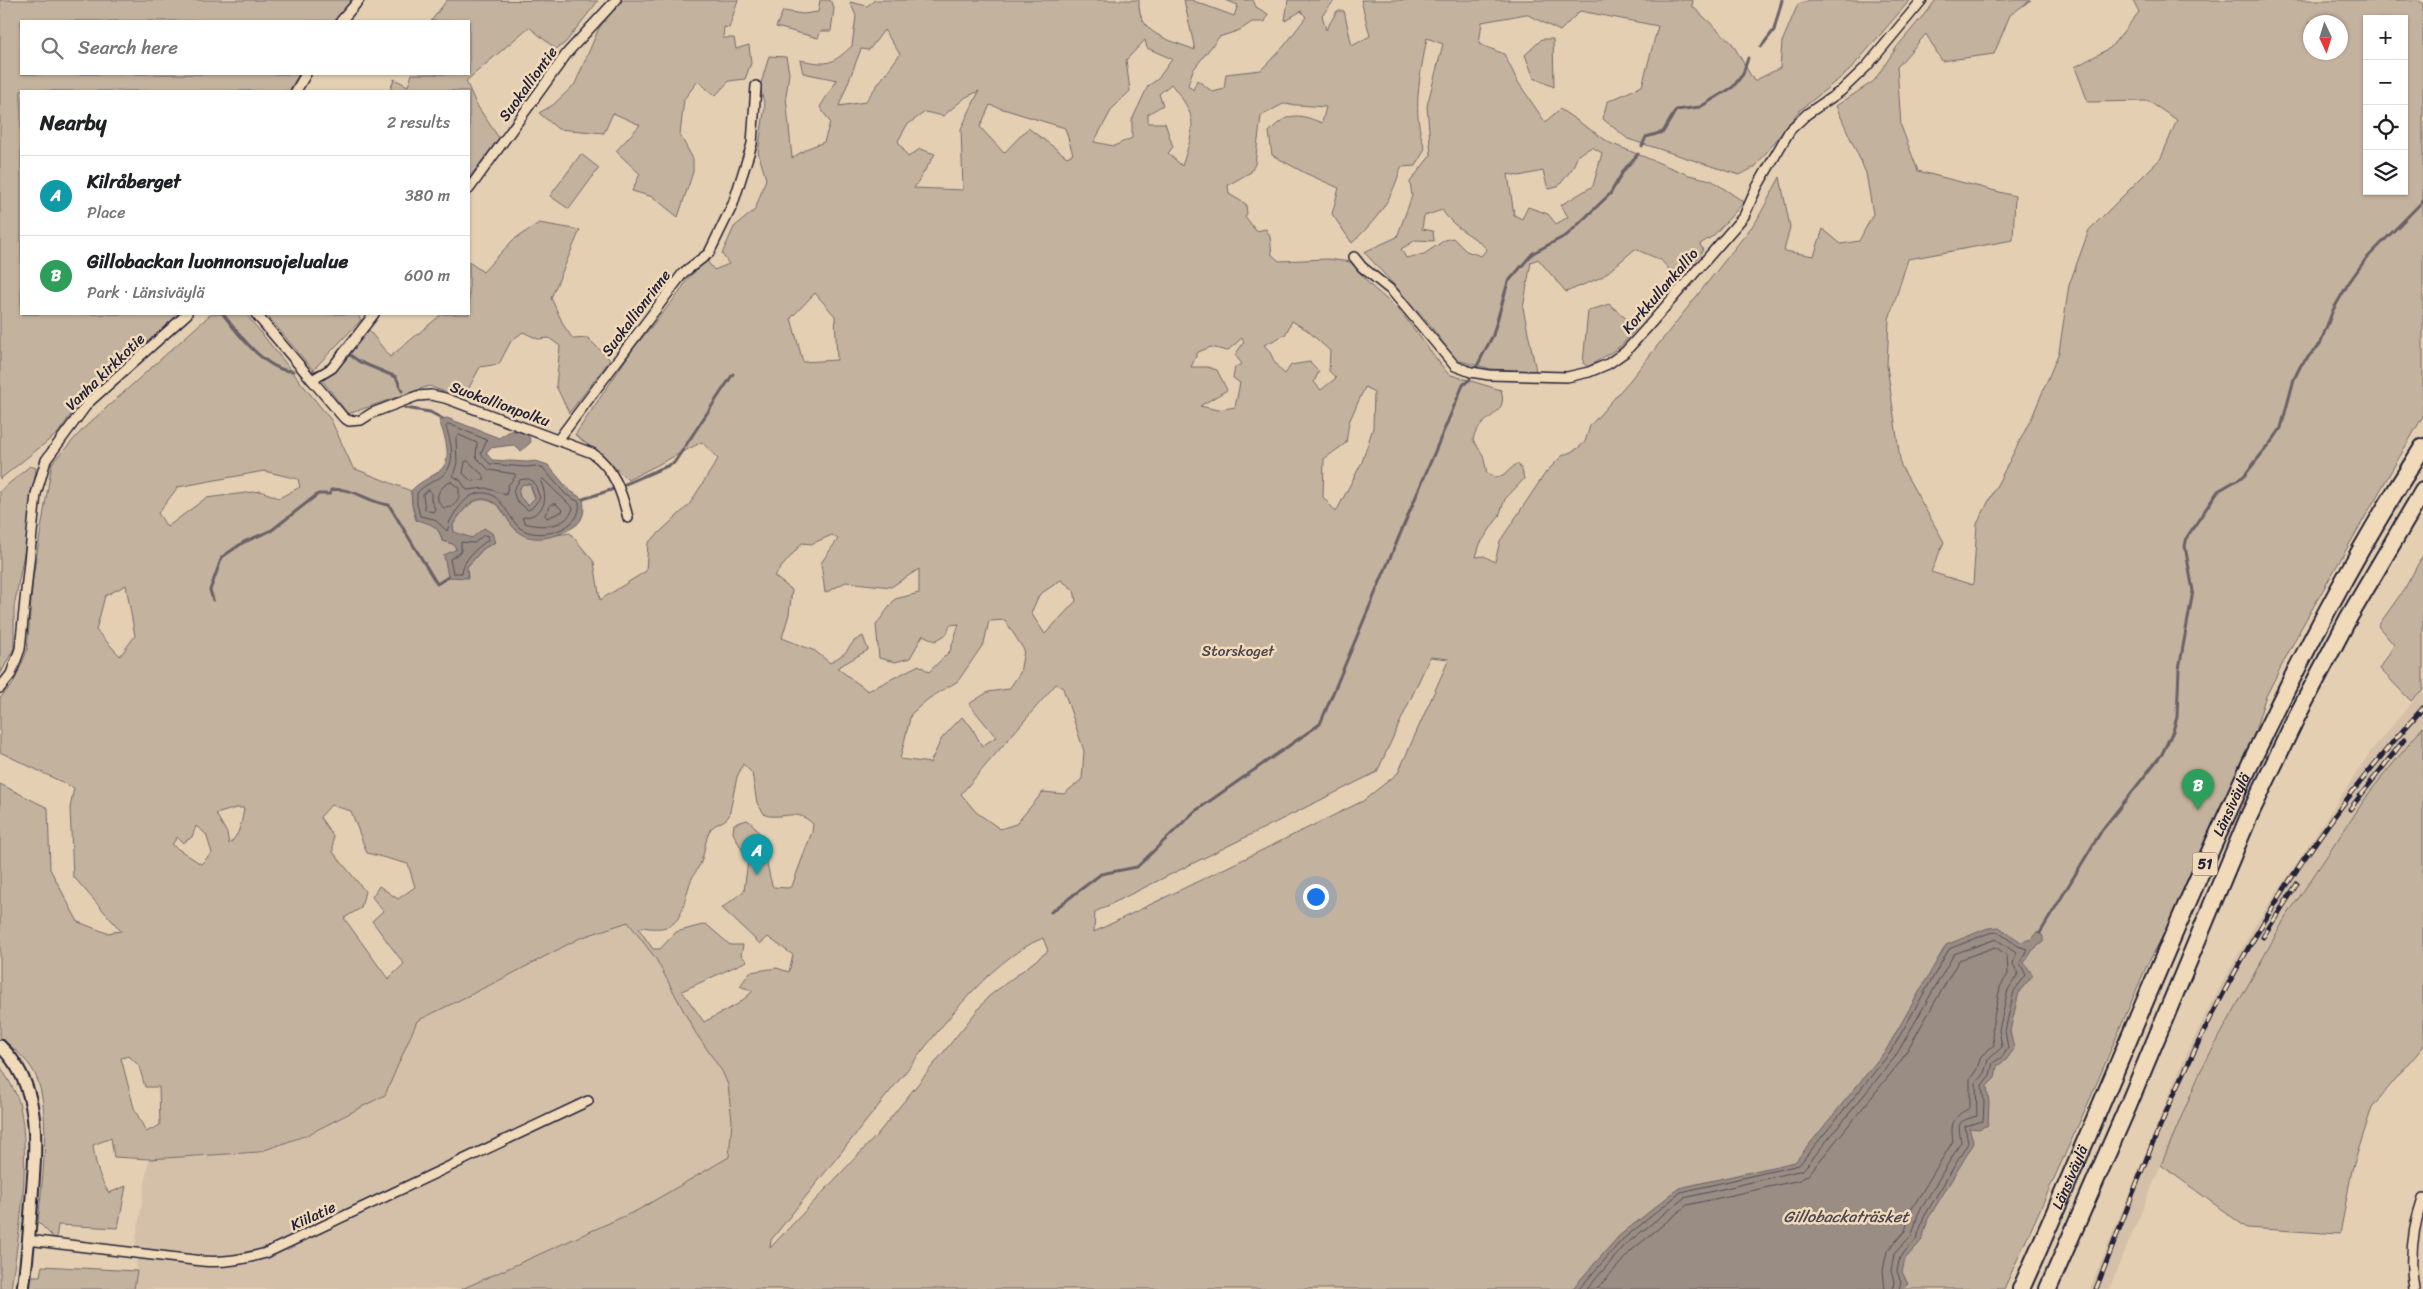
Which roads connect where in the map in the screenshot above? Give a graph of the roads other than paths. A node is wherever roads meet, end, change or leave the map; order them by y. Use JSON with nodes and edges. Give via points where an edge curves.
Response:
{"nodes":[{"id":1,"x":359,"y":0,"type":"edge"},
{"id":2,"x":616,"y":0,"type":"edge"},
{"id":3,"x":1922,"y":0,"type":"edge"},
{"id":4,"x":343,"y":20,"type":"edge"},
{"id":5,"x":305,"y":75,"type":"edge"},
{"id":6,"x":756,"y":86,"type":"dead end"},
{"id":7,"x":297,"y":90,"type":"edge"},
{"id":8,"x":470,"y":188,"type":"edge"},
{"id":9,"x":1354,"y":256,"type":"dead end"},
{"id":10,"x":186,"y":315,"type":"edge"},
{"id":11,"x":257,"y":315,"type":"edge"},
{"id":12,"x":373,"y":315,"type":"edge"},
{"id":13,"x":312,"y":380,"type":"junction"},
{"id":14,"x":558,"y":440,"type":"junction"},
{"id":15,"x":2423,"y":447,"type":"edge"},
{"id":16,"x":2423,"y":491,"type":"edge"},
{"id":17,"x":628,"y":518,"type":"dead end"},
{"id":18,"x":0,"y":688,"type":"edge"},
{"id":19,"x":0,"y":1046,"type":"edge"},
{"id":20,"x":588,"y":1100,"type":"dead end"},
{"id":21,"x":2423,"y":1198,"type":"edge"},
{"id":22,"x":28,"y":1240,"type":"junction"},
{"id":23,"x":2423,"y":1288,"type":"edge"},
{"id":24,"x":22,"y":1289,"type":"edge"},
{"id":25,"x":2021,"y":1289,"type":"edge"},
{"id":26,"x":2048,"y":1289,"type":"edge"},
{"id":27,"x":2414,"y":1289,"type":"edge"}],
"edges":[{"from":1,"to":4,"type":"street"},
{"from":2,"to":8,"type":"street","name":"Suokalliontie","via":[[568,52]]},
{"from":3,"to":9,"type":"street","name":"Korkkullankallio","via":[[1867,66],[1841,91],[1790,130],[1744,216],[1632,344],[1608,364],[1568,377],[1489,375],[1455,366],[1392,291],[1362,267]]},
{"from":5,"to":7,"type":"street"},
{"from":6,"to":14,"type":"street","name":"Suokallionrinne","via":[[752,144],[733,204],[716,243],[709,253],[683,273]]},
{"from":10,"to":18,"type":"street","name":"Vanha kirkkotie","via":[[88,403],[46,460],[36,494],[20,649],[11,674]]},
{"from":11,"to":13,"type":"street"},
{"from":12,"to":13,"type":"street","via":[[332,368]]},
{"from":13,"to":14,"type":"street","name":"Suokallionpolku","via":[[350,421],[362,420],[416,396],[431,395]]},
{"from":14,"to":17,"type":"street","name":"Suokallionpolku","via":[[604,461],[619,489]]},
{"from":15,"to":25,"type":"highway","name":"Länsiväylä","number":"51","via":[[2329,606],[2226,817]]},
{"from":16,"to":26,"type":"highway","name":"Länsiväylä","number":"51","via":[[2349,617],[2249,816]]},
{"from":19,"to":22,"type":"street","via":[[21,1072],[34,1116]]},
{"from":20,"to":22,"type":"street","name":"Kiilatie","via":[[251,1258],[231,1262],[209,1261]]},
{"from":21,"to":27,"type":"street","via":[[2411,1262]]},
{"from":22,"to":24,"type":"street"},
{"from":23,"to":27,"type":"street"}]}
